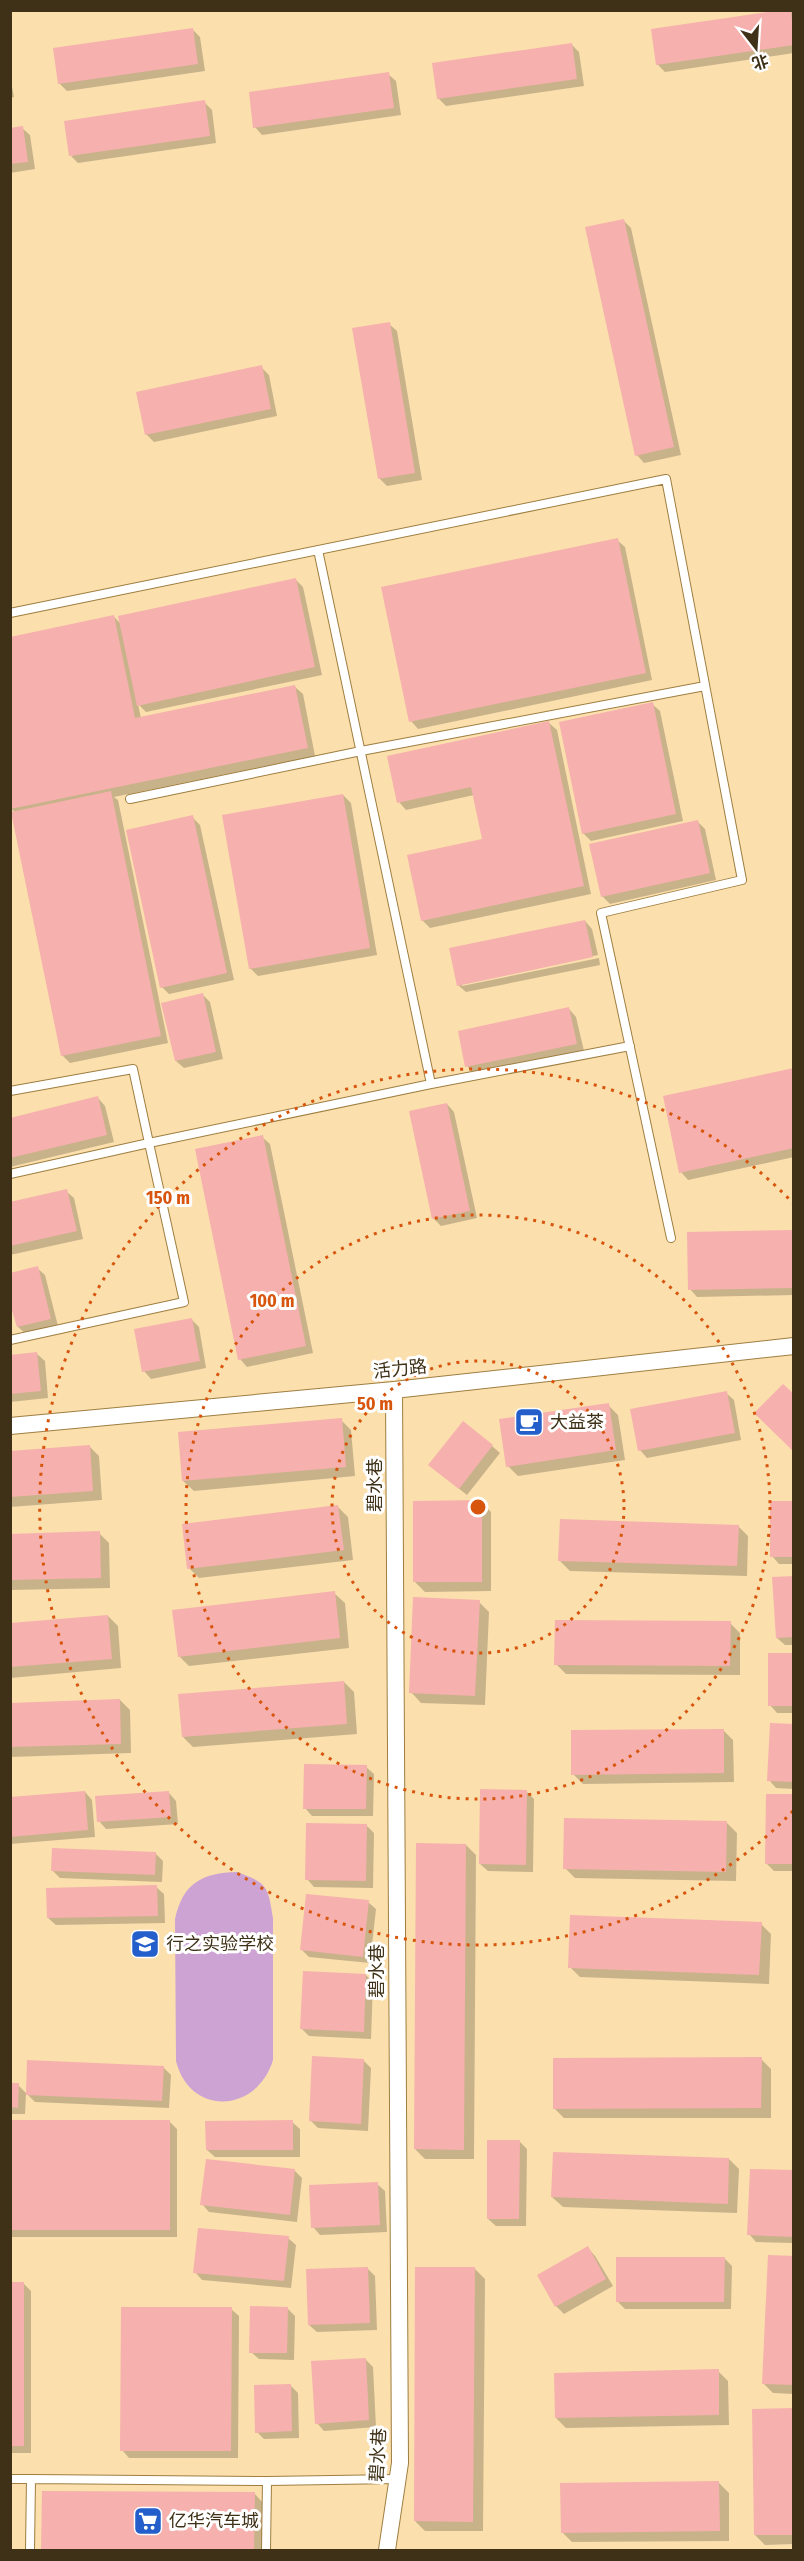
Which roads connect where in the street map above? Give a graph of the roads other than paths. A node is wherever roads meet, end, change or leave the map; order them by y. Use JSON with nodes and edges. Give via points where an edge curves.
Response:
{"nodes":[{"id":1,"x":318,"y":550,"type":"junction"},
{"id":2,"x":10,"y":613,"type":"edge"},
{"id":3,"x":705,"y":686,"type":"junction"},
{"id":4,"x":361,"y":751,"type":"junction"},
{"id":5,"x":130,"y":799,"type":"dead end"},
{"id":6,"x":630,"y":1046,"type":"junction"},
{"id":7,"x":430,"y":1084,"type":"junction"},
{"id":8,"x":10,"y":1092,"type":"edge"},
{"id":9,"x":149,"y":1143,"type":"junction"},
{"id":10,"x":10,"y":1174,"type":"edge"},
{"id":11,"x":671,"y":1238,"type":"dead end"},
{"id":12,"x":10,"y":1340,"type":"edge"},
{"id":13,"x":794,"y":1346,"type":"edge"},
{"id":14,"x":394,"y":1390,"type":"junction"},
{"id":15,"x":10,"y":1426,"type":"edge"},
{"id":16,"x":10,"y":2479,"type":"edge"},
{"id":17,"x":31,"y":2479,"type":"junction"},
{"id":18,"x":397,"y":2479,"type":"junction"},
{"id":19,"x":267,"y":2481,"type":"junction"},
{"id":20,"x":30,"y":2550,"type":"edge"},
{"id":21,"x":266,"y":2550,"type":"edge"},
{"id":22,"x":387,"y":2550,"type":"edge"}],
"edges":[{"from":1,"to":2,"type":"lane"},
{"from":1,"to":3,"type":"lane","via":[[666,479]]},
{"from":1,"to":4,"type":"lane"},
{"from":3,"to":4,"type":"lane"},
{"from":3,"to":6,"type":"lane","via":[[742,880],[601,913]]},
{"from":4,"to":5,"type":"lane"},
{"from":4,"to":7,"type":"lane"},
{"from":6,"to":7,"type":"lane"},
{"from":6,"to":11,"type":"lane"},
{"from":7,"to":9,"type":"lane"},
{"from":8,"to":9,"type":"lane","via":[[133,1069]]},
{"from":9,"to":10,"type":"lane"},
{"from":9,"to":12,"type":"lane","via":[[184,1302]]},
{"from":13,"to":14,"type":"street","name":"活力路"},
{"from":14,"to":15,"type":"street","name":"活力路"},
{"from":14,"to":18,"type":"street","name":"碧水巷","via":[[400,2463]]},
{"from":16,"to":17,"type":"lane"},
{"from":17,"to":19,"type":"lane"},
{"from":17,"to":20,"type":"lane"},
{"from":18,"to":19,"type":"lane"},
{"from":18,"to":22,"type":"street","name":"碧水巷"},
{"from":19,"to":21,"type":"lane"}]}
